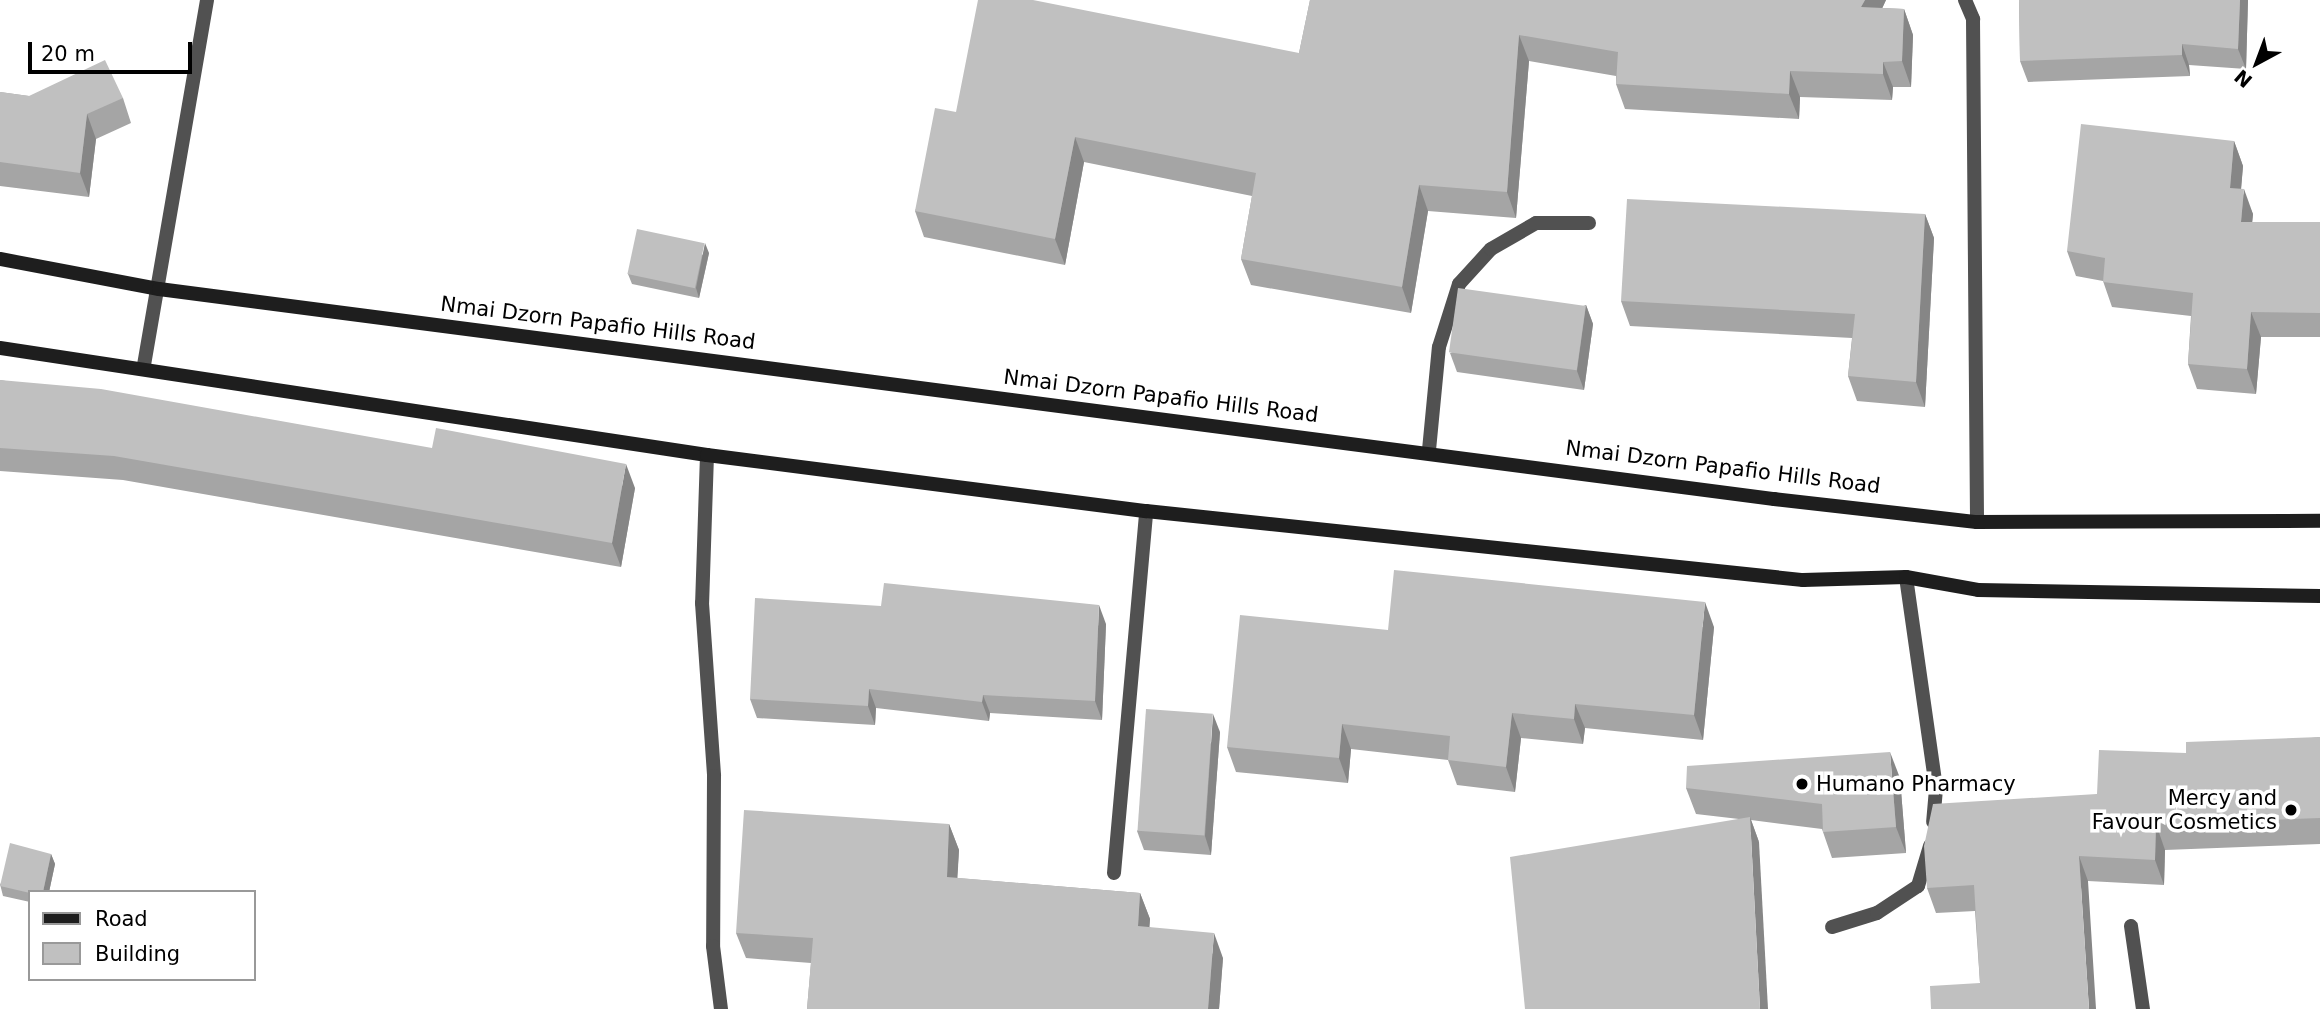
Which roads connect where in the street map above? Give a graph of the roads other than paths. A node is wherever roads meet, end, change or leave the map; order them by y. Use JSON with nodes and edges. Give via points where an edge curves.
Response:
{"nodes":[{"id":1,"x":206,"y":0,"type":"edge"},
{"id":2,"x":1965,"y":0,"type":"edge"},
{"id":3,"x":1589,"y":223,"type":"dead end"},
{"id":4,"x":0,"y":259,"type":"edge"},
{"id":5,"x":159,"y":289,"type":"junction"},
{"id":6,"x":0,"y":348,"type":"edge"},
{"id":7,"x":144,"y":365,"type":"junction"},
{"id":8,"x":1429,"y":450,"type":"junction"},
{"id":9,"x":707,"y":455,"type":"junction"},
{"id":10,"x":1146,"y":511,"type":"junction"},
{"id":11,"x":2320,"y":521,"type":"edge"},
{"id":12,"x":1978,"y":522,"type":"junction"},
{"id":13,"x":1906,"y":578,"type":"junction"},
{"id":14,"x":2320,"y":596,"type":"edge"},
{"id":15,"x":1114,"y":873,"type":"dead end"},
{"id":16,"x":2131,"y":926,"type":"dead end"},
{"id":17,"x":1832,"y":927,"type":"dead end"},
{"id":18,"x":721,"y":1009,"type":"edge"},
{"id":19,"x":2143,"y":1009,"type":"edge"}],
"edges":[{"from":1,"to":5,"type":"street"},
{"from":2,"to":12,"type":"street","via":[[1974,46]]},
{"from":3,"to":8,"type":"street","via":[[1536,223],[1491,249],[1460,284],[1439,347]]},
{"from":4,"to":5,"type":"street","name":"Nmai Dzorn Papafio Hills Road"},
{"from":5,"to":7,"type":"street"},
{"from":5,"to":8,"type":"street","name":"Nmai Dzorn Papafio Hills Road"},
{"from":6,"to":7,"type":"street"},
{"from":7,"to":9,"type":"street"},
{"from":8,"to":12,"type":"street","name":"Nmai Dzorn Papafio Hills Road"},
{"from":9,"to":10,"type":"street"},
{"from":9,"to":18,"type":"street","via":[[702,603],[714,776],[713,946]]},
{"from":10,"to":13,"type":"street","via":[[1803,580]]},
{"from":10,"to":15,"type":"street"},
{"from":11,"to":12,"type":"street","name":"Nmai Dzorn Papafio Hills Road"},
{"from":13,"to":14,"type":"street","via":[[1978,590]]},
{"from":13,"to":17,"type":"street","via":[[1936,789],[1930,850],[1918,886],[1877,913]]},
{"from":16,"to":19,"type":"street"}]}
